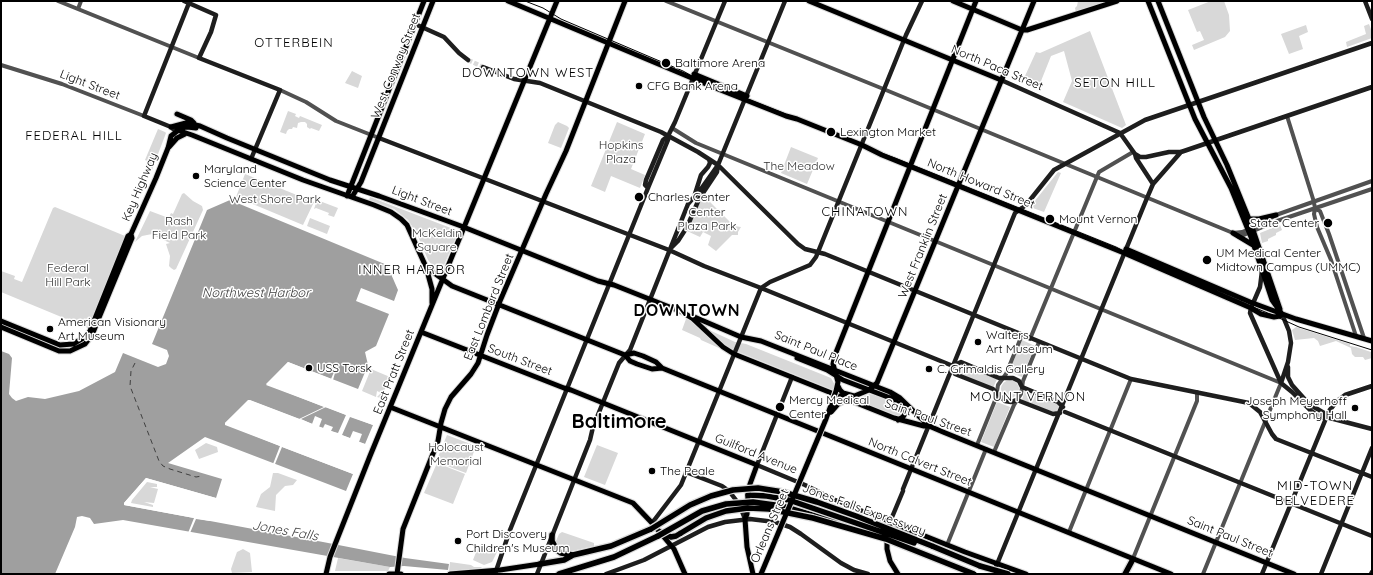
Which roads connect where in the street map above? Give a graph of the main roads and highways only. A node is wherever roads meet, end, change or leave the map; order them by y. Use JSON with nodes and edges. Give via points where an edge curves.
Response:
{"nodes":[{"id":1,"x":184,"y":1,"type":"edge"},
{"id":2,"x":424,"y":1,"type":"edge"},
{"id":3,"x":433,"y":1,"type":"edge"},
{"id":4,"x":508,"y":1,"type":"edge"},
{"id":5,"x":557,"y":1,"type":"edge"},
{"id":6,"x":625,"y":1,"type":"edge"},
{"id":7,"x":725,"y":1,"type":"edge"},
{"id":8,"x":785,"y":1,"type":"edge"},
{"id":9,"x":809,"y":1,"type":"edge"},
{"id":10,"x":922,"y":1,"type":"edge"},
{"id":11,"x":953,"y":1,"type":"edge"},
{"id":12,"x":976,"y":1,"type":"edge"},
{"id":13,"x":1034,"y":1,"type":"edge"},
{"id":14,"x":1117,"y":1,"type":"edge"},
{"id":15,"x":1148,"y":1,"type":"edge"},
{"id":16,"x":1158,"y":1,"type":"edge"},
{"id":17,"x":1365,"y":1,"type":"edge"},
{"id":18,"x":189,"y":3,"type":"junction"},
{"id":19,"x":973,"y":10,"type":"junction"},
{"id":20,"x":549,"y":18,"type":"junction"},
{"id":21,"x":1372,"y":18,"type":"edge"},
{"id":22,"x":415,"y":24,"type":"junction"},
{"id":23,"x":422,"y":28,"type":"junction"},
{"id":24,"x":1022,"y":30,"type":"junction"},
{"id":25,"x":904,"y":40,"type":"junction"},
{"id":26,"x":608,"y":43,"type":"junction"},
{"id":27,"x":1372,"y":43,"type":"edge"},
{"id":28,"x":468,"y":60,"type":"tunnel mouth"},
{"id":29,"x":953,"y":60,"type":"junction"},
{"id":30,"x":483,"y":67,"type":"tunnel mouth"},
{"id":31,"x":693,"y":76,"type":"junction"},
{"id":32,"x":524,"y":80,"type":"junction"},
{"id":33,"x":1001,"y":80,"type":"junction"},
{"id":34,"x":1372,"y":87,"type":"edge"},
{"id":35,"x":746,"y":98,"type":"junction"},
{"id":36,"x":585,"y":102,"type":"junction"},
{"id":37,"x":1198,"y":102,"type":"junction"},
{"id":38,"x":1189,"y":105,"type":"junction"},
{"id":39,"x":177,"y":114,"type":"dead end"},
{"id":40,"x":195,"y":124,"type":"junction"},
{"id":41,"x":170,"y":127,"type":"junction"},
{"id":42,"x":177,"y":130,"type":"junction"},
{"id":43,"x":1120,"y":133,"type":"junction"},
{"id":44,"x":186,"y":134,"type":"junction"},
{"id":45,"x":668,"y":136,"type":"junction"},
{"id":46,"x":227,"y":138,"type":"junction"},
{"id":47,"x":379,"y":138,"type":"junction"},
{"id":48,"x":1215,"y":141,"type":"junction"},
{"id":49,"x":1207,"y":143,"type":"junction"},
{"id":50,"x":862,"y":145,"type":"junction"},
{"id":51,"x":168,"y":148,"type":"junction"},
{"id":52,"x":255,"y":149,"type":"junction"},
{"id":53,"x":1181,"y":152,"type":"junction"},
{"id":54,"x":1134,"y":153,"type":"junction"},
{"id":55,"x":251,"y":159,"type":"junction"},
{"id":56,"x":709,"y":159,"type":"junction"},
{"id":57,"x":718,"y":165,"type":"junction"},
{"id":58,"x":911,"y":167,"type":"junction"},
{"id":59,"x":484,"y":178,"type":"junction"},
{"id":60,"x":1153,"y":184,"type":"junction"},
{"id":61,"x":958,"y":186,"type":"junction"},
{"id":62,"x":351,"y":187,"type":"junction"},
{"id":63,"x":358,"y":189,"type":"junction"},
{"id":64,"x":701,"y":189,"type":"junction"},
{"id":65,"x":701,"y":196,"type":"junction"},
{"id":66,"x":350,"y":197,"type":"junction"},
{"id":67,"x":693,"y":197,"type":"junction"},
{"id":68,"x":543,"y":201,"type":"junction"},
{"id":69,"x":1019,"y":211,"type":"junction"},
{"id":70,"x":1276,"y":215,"type":"road end"},
{"id":71,"x":1250,"y":219,"type":"junction"},
{"id":72,"x":464,"y":228,"type":"junction"},
{"id":73,"x":1251,"y":230,"type":"junction"},
{"id":74,"x":1233,"y":233,"type":"road end"},
{"id":75,"x":131,"y":234,"type":"junction"},
{"id":76,"x":629,"y":235,"type":"junction"},
{"id":77,"x":1253,"y":244,"type":"junction"},
{"id":78,"x":669,"y":250,"type":"junction"},
{"id":79,"x":522,"y":251,"type":"junction"},
{"id":80,"x":1125,"y":251,"type":"junction"},
{"id":81,"x":818,"y":253,"type":"junction"},
{"id":82,"x":426,"y":267,"type":"junction"},
{"id":83,"x":1262,"y":268,"type":"junction"},
{"id":84,"x":868,"y":272,"type":"junction"},
{"id":85,"x":442,"y":280,"type":"junction"},
{"id":86,"x":609,"y":284,"type":"junction"},
{"id":87,"x":761,"y":288,"type":"junction"},
{"id":88,"x":916,"y":291,"type":"junction"},
{"id":89,"x":650,"y":300,"type":"junction"},
{"id":90,"x":499,"y":305,"type":"junction"},
{"id":91,"x":1252,"y":305,"type":"junction"},
{"id":92,"x":432,"y":306,"type":"junction"},
{"id":93,"x":684,"y":313,"type":"junction"},
{"id":94,"x":1282,"y":314,"type":"junction"},
{"id":95,"x":974,"y":315,"type":"junction"},
{"id":96,"x":1,"y":321,"type":"edge"},
{"id":97,"x":848,"y":323,"type":"junction"},
{"id":98,"x":1,"y":327,"type":"edge"},
{"id":99,"x":421,"y":332,"type":"junction"},
{"id":100,"x":740,"y":338,"type":"junction"},
{"id":101,"x":587,"y":340,"type":"junction"},
{"id":102,"x":1372,"y":341,"type":"edge"},
{"id":103,"x":894,"y":342,"type":"junction"},
{"id":104,"x":734,"y":354,"type":"junction"},
{"id":105,"x":625,"y":355,"type":"junction"},
{"id":106,"x":480,"y":356,"type":"junction"},
{"id":107,"x":1082,"y":359,"type":"junction"},
{"id":108,"x":1288,"y":362,"type":"junction"},
{"id":109,"x":953,"y":366,"type":"junction"},
{"id":110,"x":662,"y":368,"type":"junction"},
{"id":111,"x":834,"y":369,"type":"junction"},
{"id":112,"x":848,"y":375,"type":"junction"},
{"id":113,"x":836,"y":377,"type":"junction"},
{"id":114,"x":792,"y":378,"type":"junction"},
{"id":115,"x":1281,"y":383,"type":"junction"},
{"id":116,"x":876,"y":386,"type":"junction"},
{"id":117,"x":1372,"y":386,"type":"edge"},
{"id":118,"x":837,"y":388,"type":"junction"},
{"id":119,"x":567,"y":389,"type":"junction"},
{"id":120,"x":869,"y":390,"type":"junction"},
{"id":121,"x":719,"y":391,"type":"junction"},
{"id":122,"x":854,"y":396,"type":"junction"},
{"id":123,"x":603,"y":403,"type":"junction"},
{"id":124,"x":390,"y":407,"type":"junction"},
{"id":125,"x":1062,"y":410,"type":"junction"},
{"id":126,"x":777,"y":415,"type":"junction"},
{"id":127,"x":1326,"y":417,"type":"junction"},
{"id":128,"x":826,"y":419,"type":"junction"},
{"id":129,"x":898,"y":420,"type":"junction"},
{"id":130,"x":929,"y":426,"type":"junction"},
{"id":131,"x":440,"y":427,"type":"junction"},
{"id":132,"x":1372,"y":429,"type":"edge"},
{"id":133,"x":698,"y":441,"type":"junction"},
{"id":134,"x":1372,"y":448,"type":"edge"},
{"id":135,"x":1312,"y":453,"type":"junction"},
{"id":136,"x":536,"y":464,"type":"junction"},
{"id":137,"x":757,"y":465,"type":"junction"},
{"id":138,"x":912,"y":469,"type":"junction"},
{"id":139,"x":1037,"y":469,"type":"junction"},
{"id":140,"x":686,"y":472,"type":"junction"},
{"id":141,"x":1361,"y":473,"type":"junction"},
{"id":142,"x":1372,"y":477,"type":"edge"},
{"id":143,"x":575,"y":480,"type":"junction"},
{"id":144,"x":750,"y":484,"type":"junction"},
{"id":145,"x":748,"y":495,"type":"junction"},
{"id":146,"x":767,"y":496,"type":"junction"},
{"id":147,"x":1291,"y":504,"type":"junction"},
{"id":148,"x":1019,"y":512,"type":"junction"},
{"id":149,"x":744,"y":519,"type":"junction"},
{"id":150,"x":652,"y":522,"type":"junction"},
{"id":151,"x":890,"y":522,"type":"junction"},
{"id":152,"x":1341,"y":524,"type":"junction"},
{"id":153,"x":659,"y":534,"type":"junction"},
{"id":154,"x":552,"y":535,"type":"junction"},
{"id":155,"x":1372,"y":536,"type":"edge"},
{"id":156,"x":886,"y":539,"type":"junction"},
{"id":157,"x":671,"y":546,"type":"junction"},
{"id":158,"x":932,"y":546,"type":"junction"},
{"id":159,"x":574,"y":555,"type":"junction"},
{"id":160,"x":1133,"y":560,"type":"junction"},
{"id":161,"x":1267,"y":563,"type":"junction"},
{"id":162,"x":540,"y":564,"type":"junction"},
{"id":163,"x":997,"y":564,"type":"junction"},
{"id":164,"x":980,"y":566,"type":"junction"},
{"id":165,"x":495,"y":572,"type":"edge"},
{"id":166,"x":326,"y":574,"type":"edge"},
{"id":167,"x":389,"y":574,"type":"edge"},
{"id":168,"x":397,"y":574,"type":"edge"},
{"id":169,"x":401,"y":574,"type":"edge"},
{"id":170,"x":450,"y":574,"type":"edge"},
{"id":171,"x":537,"y":574,"type":"edge"},
{"id":172,"x":559,"y":574,"type":"edge"},
{"id":173,"x":606,"y":574,"type":"edge"},
{"id":174,"x":685,"y":574,"type":"edge"},
{"id":175,"x":753,"y":574,"type":"edge"},
{"id":176,"x":760,"y":574,"type":"edge"},
{"id":177,"x":868,"y":574,"type":"edge"},
{"id":178,"x":898,"y":574,"type":"edge"},
{"id":179,"x":975,"y":574,"type":"edge"},
{"id":180,"x":993,"y":574,"type":"edge"},
{"id":181,"x":999,"y":574,"type":"edge"},
{"id":182,"x":1008,"y":574,"type":"edge"},
{"id":183,"x":1026,"y":574,"type":"edge"},
{"id":184,"x":1125,"y":574,"type":"edge"},
{"id":185,"x":1171,"y":574,"type":"edge"},
{"id":186,"x":1262,"y":574,"type":"edge"},
{"id":187,"x":1294,"y":574,"type":"edge"},
{"id":188,"x":1321,"y":574,"type":"edge"}],
"edges":[{"from":1,"to":18,"type":"main road"},
{"from":2,"to":22,"type":"main road","name":"West Conway Street"},
{"from":3,"to":23,"type":"main road","name":"West Conway Street"},
{"from":4,"to":20,"type":"main road","name":"North Howard Street"},
{"from":5,"to":20,"type":"main road","name":"East Pratt Street"},
{"from":6,"to":26,"type":"main road","name":"East Lombard Street"},
{"from":7,"to":31,"type":"main road"},
{"from":8,"to":35,"type":"main road"},
{"from":9,"to":25,"type":"main road","name":"North Paca Street"},
{"from":10,"to":25,"type":"main road"},
{"from":11,"to":19,"type":"main road"},
{"from":12,"to":19,"type":"main road"},
{"from":13,"to":24,"type":"main road","name":"West Franklin Street"},
{"from":14,"to":24,"type":"main road"},
{"from":15,"to":38,"type":"main road"},
{"from":16,"to":37,"type":"main road"},
{"from":17,"to":21,"type":"main road"},
{"from":18,"to":41,"type":"main road","name":"Light Street","via":[[144,116]]},
{"from":18,"to":52,"type":"main road","via":[[216,15],[199,58],[280,90]]},
{"from":19,"to":24,"type":"main road"},
{"from":19,"to":29,"type":"main road"},
{"from":20,"to":26,"type":"main road","name":"North Howard Street"},
{"from":20,"to":32,"type":"main road","name":"East Pratt Street"},
{"from":22,"to":23,"type":"main road"},
{"from":22,"to":62,"type":"main road","name":"West Conway Street"},
{"from":23,"to":28,"type":"main road","via":[[446,38]]},
{"from":23,"to":47,"type":"main road","name":"West Conway Street"},
{"from":24,"to":33,"type":"main road","name":"West Franklin Street"},
{"from":25,"to":29,"type":"main road","name":"North Paca Street"},
{"from":25,"to":50,"type":"main road"},
{"from":26,"to":31,"type":"main road","name":"North Howard Street"},
{"from":26,"to":36,"type":"main road","name":"East Lombard Street"},
{"from":27,"to":37,"type":"main road"},
{"from":29,"to":33,"type":"main road","name":"North Paca Street"},
{"from":29,"to":58,"type":"main road"},
{"from":30,"to":32,"type":"main road","via":[[510,78]]},
{"from":31,"to":35,"type":"main road","name":"North Howard Street"},
{"from":31,"to":45,"type":"main road"},
{"from":32,"to":36,"type":"main road","via":[[540,83]]},
{"from":32,"to":59,"type":"main road","name":"East Pratt Street"},
{"from":33,"to":43,"type":"main road","name":"North Paca Street"},
{"from":33,"to":61,"type":"main road","name":"West Franklin Street"},
{"from":34,"to":48,"type":"main road"},
{"from":35,"to":50,"type":"main road","name":"North Howard Street"},
{"from":35,"to":57,"type":"main road"},
{"from":36,"to":45,"type":"main road"},
{"from":36,"to":68,"type":"main road","name":"East Lombard Street"},
{"from":37,"to":38,"type":"main road"},
{"from":37,"to":48,"type":"main road"},
{"from":38,"to":43,"type":"main road","via":[[1145,120]]},
{"from":38,"to":49,"type":"main road"},
{"from":39,"to":40,"type":"main road"},
{"from":40,"to":41,"type":"main road","name":"Light Street","via":[[186,123]]},
{"from":40,"to":46,"type":"main road","name":"Light Street"},
{"from":41,"to":42,"type":"main road","name":"Light Street"},
{"from":42,"to":44,"type":"main road","name":"Light Street"},
{"from":42,"to":46,"type":"main road","name":"Light Street","via":[[190,126]]},
{"from":42,"to":51,"type":"main road","name":"Key Highway","via":[[171,136]]},
{"from":43,"to":54,"type":"main road"},
{"from":43,"to":69,"type":"main road","via":[[1052,172]]},
{"from":44,"to":51,"type":"main road","name":"Key Highway","via":[[176,138]]},
{"from":44,"to":55,"type":"main road","name":"Light Street"},
{"from":45,"to":56,"type":"main road"},
{"from":45,"to":76,"type":"main road"},
{"from":46,"to":52,"type":"main road","name":"Light Street"},
{"from":47,"to":59,"type":"main road"},
{"from":47,"to":63,"type":"main road","name":"West Conway Street"},
{"from":48,"to":49,"type":"main road"},
{"from":48,"to":71,"type":"main road","via":[[1228,165]]},
{"from":49,"to":53,"type":"main road"},
{"from":49,"to":73,"type":"main road"},
{"from":50,"to":58,"type":"main road","name":"North Howard Street"},
{"from":50,"to":81,"type":"main road"},
{"from":51,"to":75,"type":"main road","name":"Key Highway"},
{"from":52,"to":55,"type":"main road"},
{"from":52,"to":62,"type":"main road","name":"Light Street"},
{"from":53,"to":54,"type":"main road","via":[[1169,152],[1146,158]]},
{"from":53,"to":60,"type":"main road"},
{"from":54,"to":60,"type":"main road"},
{"from":55,"to":66,"type":"main road","name":"Light Street"},
{"from":56,"to":57,"type":"main road"},
{"from":56,"to":67,"type":"main road"},
{"from":57,"to":64,"type":"main road"},
{"from":57,"to":65,"type":"main road","via":[[717,172]]},
{"from":57,"to":81,"type":"main road","via":[[798,244]]},
{"from":58,"to":61,"type":"main road","name":"North Howard Street"},
{"from":58,"to":84,"type":"main road"},
{"from":59,"to":68,"type":"main road"},
{"from":59,"to":72,"type":"main road","name":"East Pratt Street"},
{"from":60,"to":80,"type":"main road"},
{"from":61,"to":69,"type":"main road","name":"North Howard Street"},
{"from":61,"to":88,"type":"main road","name":"West Franklin Street"},
{"from":62,"to":63,"type":"main road","name":"Light Street"},
{"from":62,"to":66,"type":"main road","name":"West Conway Street"},
{"from":63,"to":66,"type":"main road","name":"West Conway Street"},
{"from":63,"to":72,"type":"main road","name":"Light Street"},
{"from":64,"to":65,"type":"main road"},
{"from":64,"to":67,"type":"main road"},
{"from":65,"to":78,"type":"main road","via":[[687,227]]},
{"from":66,"to":82,"type":"main road","name":"Light Street","via":[[391,212],[404,222]]},
{"from":67,"to":78,"type":"main road"},
{"from":68,"to":76,"type":"main road"},
{"from":68,"to":79,"type":"main road","name":"East Lombard Street"},
{"from":69,"to":80,"type":"main road","name":"North Howard Street"},
{"from":69,"to":95,"type":"main road","via":[[1015,213]]},
{"from":70,"to":71,"type":"main road","via":[[1259,220]]},
{"from":71,"to":73,"type":"main road"},
{"from":72,"to":79,"type":"main road","name":"Light Street"},
{"from":72,"to":85,"type":"main road","name":"East Pratt Street"},
{"from":73,"to":77,"type":"main road"},
{"from":73,"to":94,"type":"main road"},
{"from":74,"to":77,"type":"main road"},
{"from":75,"to":96,"type":"main road","name":"Key Highway","via":[[90,331],[78,342],[69,346],[54,344]]},
{"from":75,"to":98,"type":"main road","name":"Key Highway","via":[[132,238],[92,335],[85,344],[70,351],[59,351]]},
{"from":76,"to":78,"type":"main road"},
{"from":76,"to":86,"type":"main road"},
{"from":77,"to":83,"type":"main road"},
{"from":78,"to":87,"type":"main road"},
{"from":78,"to":89,"type":"main road"},
{"from":79,"to":86,"type":"main road","name":"Light Street"},
{"from":79,"to":90,"type":"main road","name":"East Lombard Street"},
{"from":80,"to":91,"type":"main road","name":"North Howard Street"},
{"from":80,"to":107,"type":"main road"},
{"from":81,"to":84,"type":"main road"},
{"from":81,"to":87,"type":"main road","via":[[810,265]]},
{"from":82,"to":85,"type":"main road","name":"Light Street"},
{"from":82,"to":92,"type":"main road","via":[[432,289]]},
{"from":83,"to":91,"type":"main road","via":[[1261,283]]},
{"from":83,"to":94,"type":"main road","via":[[1272,300]]},
{"from":84,"to":88,"type":"main road"},
{"from":84,"to":97,"type":"main road"},
{"from":85,"to":90,"type":"main road","name":"Light Street"},
{"from":85,"to":92,"type":"main road","name":"East Pratt Street"},
{"from":86,"to":89,"type":"main road","name":"Saint Paul Street"},
{"from":86,"to":101,"type":"main road"},
{"from":87,"to":97,"type":"main road"},
{"from":87,"to":100,"type":"main road"},
{"from":88,"to":95,"type":"main road"},
{"from":88,"to":103,"type":"main road","name":"West Franklin Street"},
{"from":89,"to":93,"type":"main road","name":"Saint Paul Street"},
{"from":89,"to":105,"type":"main road","via":[[630,350]]},
{"from":90,"to":101,"type":"main road","name":"North Calvert Street"},
{"from":90,"to":106,"type":"main road","name":"East Lombard Street"},
{"from":91,"to":94,"type":"main road","name":"North Howard Street"},
{"from":91,"to":115,"type":"main road","via":[[1251,317]]},
{"from":92,"to":99,"type":"main road","name":"East Pratt Street"},
{"from":93,"to":100,"type":"main road","name":"Saint Paul Place"},
{"from":93,"to":104,"type":"main road","name":"Saint Paul Street"},
{"from":94,"to":102,"type":"main road","name":"North Howard Street"},
{"from":94,"to":108,"type":"main road","via":[[1291,343]]},
{"from":95,"to":107,"type":"main road"},
{"from":95,"to":109,"type":"main road"},
{"from":97,"to":103,"type":"main road"},
{"from":97,"to":111,"type":"main road","via":[[834,359]]},
{"from":99,"to":106,"type":"main road","name":"South Street"},
{"from":99,"to":124,"type":"main road","name":"East Pratt Street"},
{"from":100,"to":104,"type":"main road"},
{"from":100,"to":111,"type":"main road","name":"Saint Paul Place","via":[[761,341]]},
{"from":100,"to":113,"type":"main road","name":"Saint Paul Place","via":[[754,341],[827,370]]},
{"from":101,"to":105,"type":"main road","name":"North Calvert Street"},
{"from":101,"to":119,"type":"main road"},
{"from":103,"to":109,"type":"main road"},
{"from":103,"to":116,"type":"main road","name":"West Franklin Street"},
{"from":104,"to":114,"type":"main road","name":"Saint Paul Street"},
{"from":104,"to":121,"type":"main road"},
{"from":105,"to":110,"type":"main road","name":"North Calvert Street","via":[[640,354]]},
{"from":105,"to":110,"type":"main road","name":"North Calvert Street","via":[[632,362],[644,367],[654,370]]},
{"from":105,"to":123,"type":"main road","via":[[619,363]]},
{"from":106,"to":119,"type":"main road","name":"South Street"},
{"from":106,"to":131,"type":"main road","name":"East Lombard Street","via":[[471,374],[451,397]]},
{"from":107,"to":125,"type":"main road"},
{"from":107,"to":135,"type":"main road","via":[[1131,379],[1249,403],[1258,410],[1276,439]]},
{"from":108,"to":115,"type":"main road"},
{"from":108,"to":127,"type":"main road","via":[[1290,382],[1309,404]]},
{"from":109,"to":125,"type":"main road","via":[[961,362],[1004,379],[1013,378],[1019,381],[1022,387],[1058,402]]},
{"from":109,"to":125,"type":"main road","via":[[957,375],[992,389],[1005,401],[1016,400],[1053,414]]},
{"from":109,"to":130,"type":"main road"},
{"from":110,"to":121,"type":"main road","name":"North Calvert Street"},
{"from":111,"to":112,"type":"main road","name":"Saint Paul Place"},
{"from":111,"to":113,"type":"main road"},
{"from":112,"to":113,"type":"main road"},
{"from":112,"to":116,"type":"main road","name":"Saint Paul Place"},
{"from":113,"to":118,"type":"main road"},
{"from":113,"to":120,"type":"main road","name":"Saint Paul Place"},
{"from":114,"to":126,"type":"main road"},
{"from":114,"to":129,"type":"main road","name":"Saint Paul Street"},
{"from":115,"to":127,"type":"main road","via":[[1312,412],[1321,418]]},
{"from":116,"to":120,"type":"main road","name":"Orleans Street"},
{"from":116,"to":130,"type":"main road","name":"Saint Paul Place","via":[[897,395]]},
{"from":117,"to":127,"type":"main road","via":[[1342,397],[1333,405]]},
{"from":118,"to":122,"type":"main road"},
{"from":118,"to":128,"type":"main road","name":"Orleans Street","bridge":true},
{"from":119,"to":123,"type":"main road","name":"Guilford Avenue"},
{"from":119,"to":136,"type":"main road"},
{"from":120,"to":122,"type":"main road","name":"Orleans Street"},
{"from":120,"to":129,"type":"main road","name":"Saint Paul Place","via":[[889,397],[904,408],[905,416]]},
{"from":121,"to":126,"type":"main road","name":"North Calvert Street"},
{"from":121,"to":133,"type":"main road"},
{"from":122,"to":128,"type":"main road","name":"Orleans Street","bridge":true,"via":[[838,404]]},
{"from":123,"to":133,"type":"main road","name":"Guilford Avenue"},
{"from":123,"to":143,"type":"main road"},
{"from":124,"to":131,"type":"main road"},
{"from":124,"to":166,"type":"main road","name":"East Pratt Street","via":[[335,543]]},
{"from":125,"to":139,"type":"main road"},
{"from":125,"to":147,"type":"main road"},
{"from":126,"to":137,"type":"main road"},
{"from":126,"to":138,"type":"main road","name":"North Calvert Street"},
{"from":127,"to":132,"type":"main road"},
{"from":127,"to":135,"type":"main road"},
{"from":128,"to":176,"type":"main road","name":"Orleans Street","bridge":true},
{"from":129,"to":130,"type":"main road","name":"Saint Paul Street"},
{"from":130,"to":138,"type":"main road"},
{"from":130,"to":139,"type":"main road","name":"Saint Paul Street"},
{"from":131,"to":136,"type":"main road"},
{"from":131,"to":168,"type":"main road","name":"East Lombard Street","via":[[438,441],[403,529]]},
{"from":133,"to":137,"type":"main road","name":"Guilford Avenue"},
{"from":133,"to":140,"type":"main road"},
{"from":134,"to":141,"type":"main road"},
{"from":135,"to":141,"type":"main road"},
{"from":135,"to":147,"type":"main road"},
{"from":136,"to":143,"type":"main road"},
{"from":136,"to":165,"type":"main road"},
{"from":137,"to":144,"type":"main road"},
{"from":137,"to":151,"type":"main road","name":"Guilford Avenue"},
{"from":138,"to":148,"type":"main road","name":"North Calvert Street"},
{"from":138,"to":151,"type":"main road"},
{"from":139,"to":148,"type":"main road"},
{"from":139,"to":161,"type":"main road","name":"Saint Paul Street"},
{"from":140,"to":149,"type":"main road","via":[[729,491],[742,510]]},
{"from":140,"to":150,"type":"main road","via":[[679,489]]},
{"from":141,"to":142,"type":"main road"},
{"from":141,"to":152,"type":"main road"},
{"from":143,"to":150,"type":"main road","via":[[633,503]]},
{"from":143,"to":154,"type":"main road"},
{"from":144,"to":145,"type":"main road"},
{"from":144,"to":146,"type":"highway","via":[[751,488]]},
{"from":145,"to":146,"type":"highway"},
{"from":145,"to":149,"type":"main road","via":[[747,514]]},
{"from":146,"to":158,"type":"highway","bridge":true,"via":[[789,500],[909,541]]},
{"from":147,"to":152,"type":"main road"},
{"from":147,"to":161,"type":"main road"},
{"from":148,"to":160,"type":"main road","name":"North Calvert Street"},
{"from":148,"to":163,"type":"main road"},
{"from":149,"to":157,"type":"main road","via":[[708,527]]},
{"from":149,"to":175,"type":"main road"},
{"from":149,"to":177,"type":"main road","via":[[765,520],[785,525],[841,563]]},
{"from":150,"to":153,"type":"main road"},
{"from":151,"to":163,"type":"main road","name":"Guilford Avenue"},
{"from":151,"to":178,"type":"main road","via":[[886,537],[887,549],[890,561]]},
{"from":152,"to":155,"type":"main road"},
{"from":152,"to":188,"type":"main road"},
{"from":153,"to":156,"type":"highway","bridge":true,"via":[[676,536],[706,518],[733,509],[754,508],[773,509]]},
{"from":153,"to":156,"type":"highway","name":"Jones Falls Expressway","bridge":true,"via":[[710,508],[731,503],[753,502],[798,510]]},
{"from":153,"to":157,"type":"main road"},
{"from":153,"to":172,"type":"highway","name":"Jones Falls Expressway","via":[[614,557]]},
{"from":154,"to":159,"type":"highway","via":[[557,550]]},
{"from":154,"to":162,"type":"main road"},
{"from":156,"to":179,"type":"highway","name":"Jones Falls Expressway","bridge":true},
{"from":157,"to":173,"type":"main road","via":[[644,560]]},
{"from":157,"to":174,"type":"main road"},
{"from":158,"to":159,"type":"highway","name":"Jones Falls Expressway","bridge":true,"via":[[817,502],[758,488],[733,490],[710,496],[652,529],[611,546]]},
{"from":158,"to":164,"type":"highway","name":"Jones Falls Expressway"},
{"from":159,"to":162,"type":"highway","name":"Jones Falls Expressway","via":[[564,560]]},
{"from":160,"to":184,"type":"highway"},
{"from":160,"to":185,"type":"main road","name":"North Calvert Street"},
{"from":161,"to":186,"type":"main road"},
{"from":161,"to":187,"type":"main road","name":"Saint Paul Street"},
{"from":162,"to":165,"type":"main road"},
{"from":162,"to":171,"type":"main road"},
{"from":163,"to":180,"type":"main road"},
{"from":163,"to":183,"type":"main road","name":"Guilford Avenue"},
{"from":164,"to":181,"type":"highway","name":"Jones Falls Expressway","bridge":true},
{"from":164,"to":182,"type":"highway","bridge":true},
{"from":165,"to":170,"type":"main road"},
{"from":167,"to":168,"type":"main road"},
{"from":168,"to":169,"type":"main road"}]}
